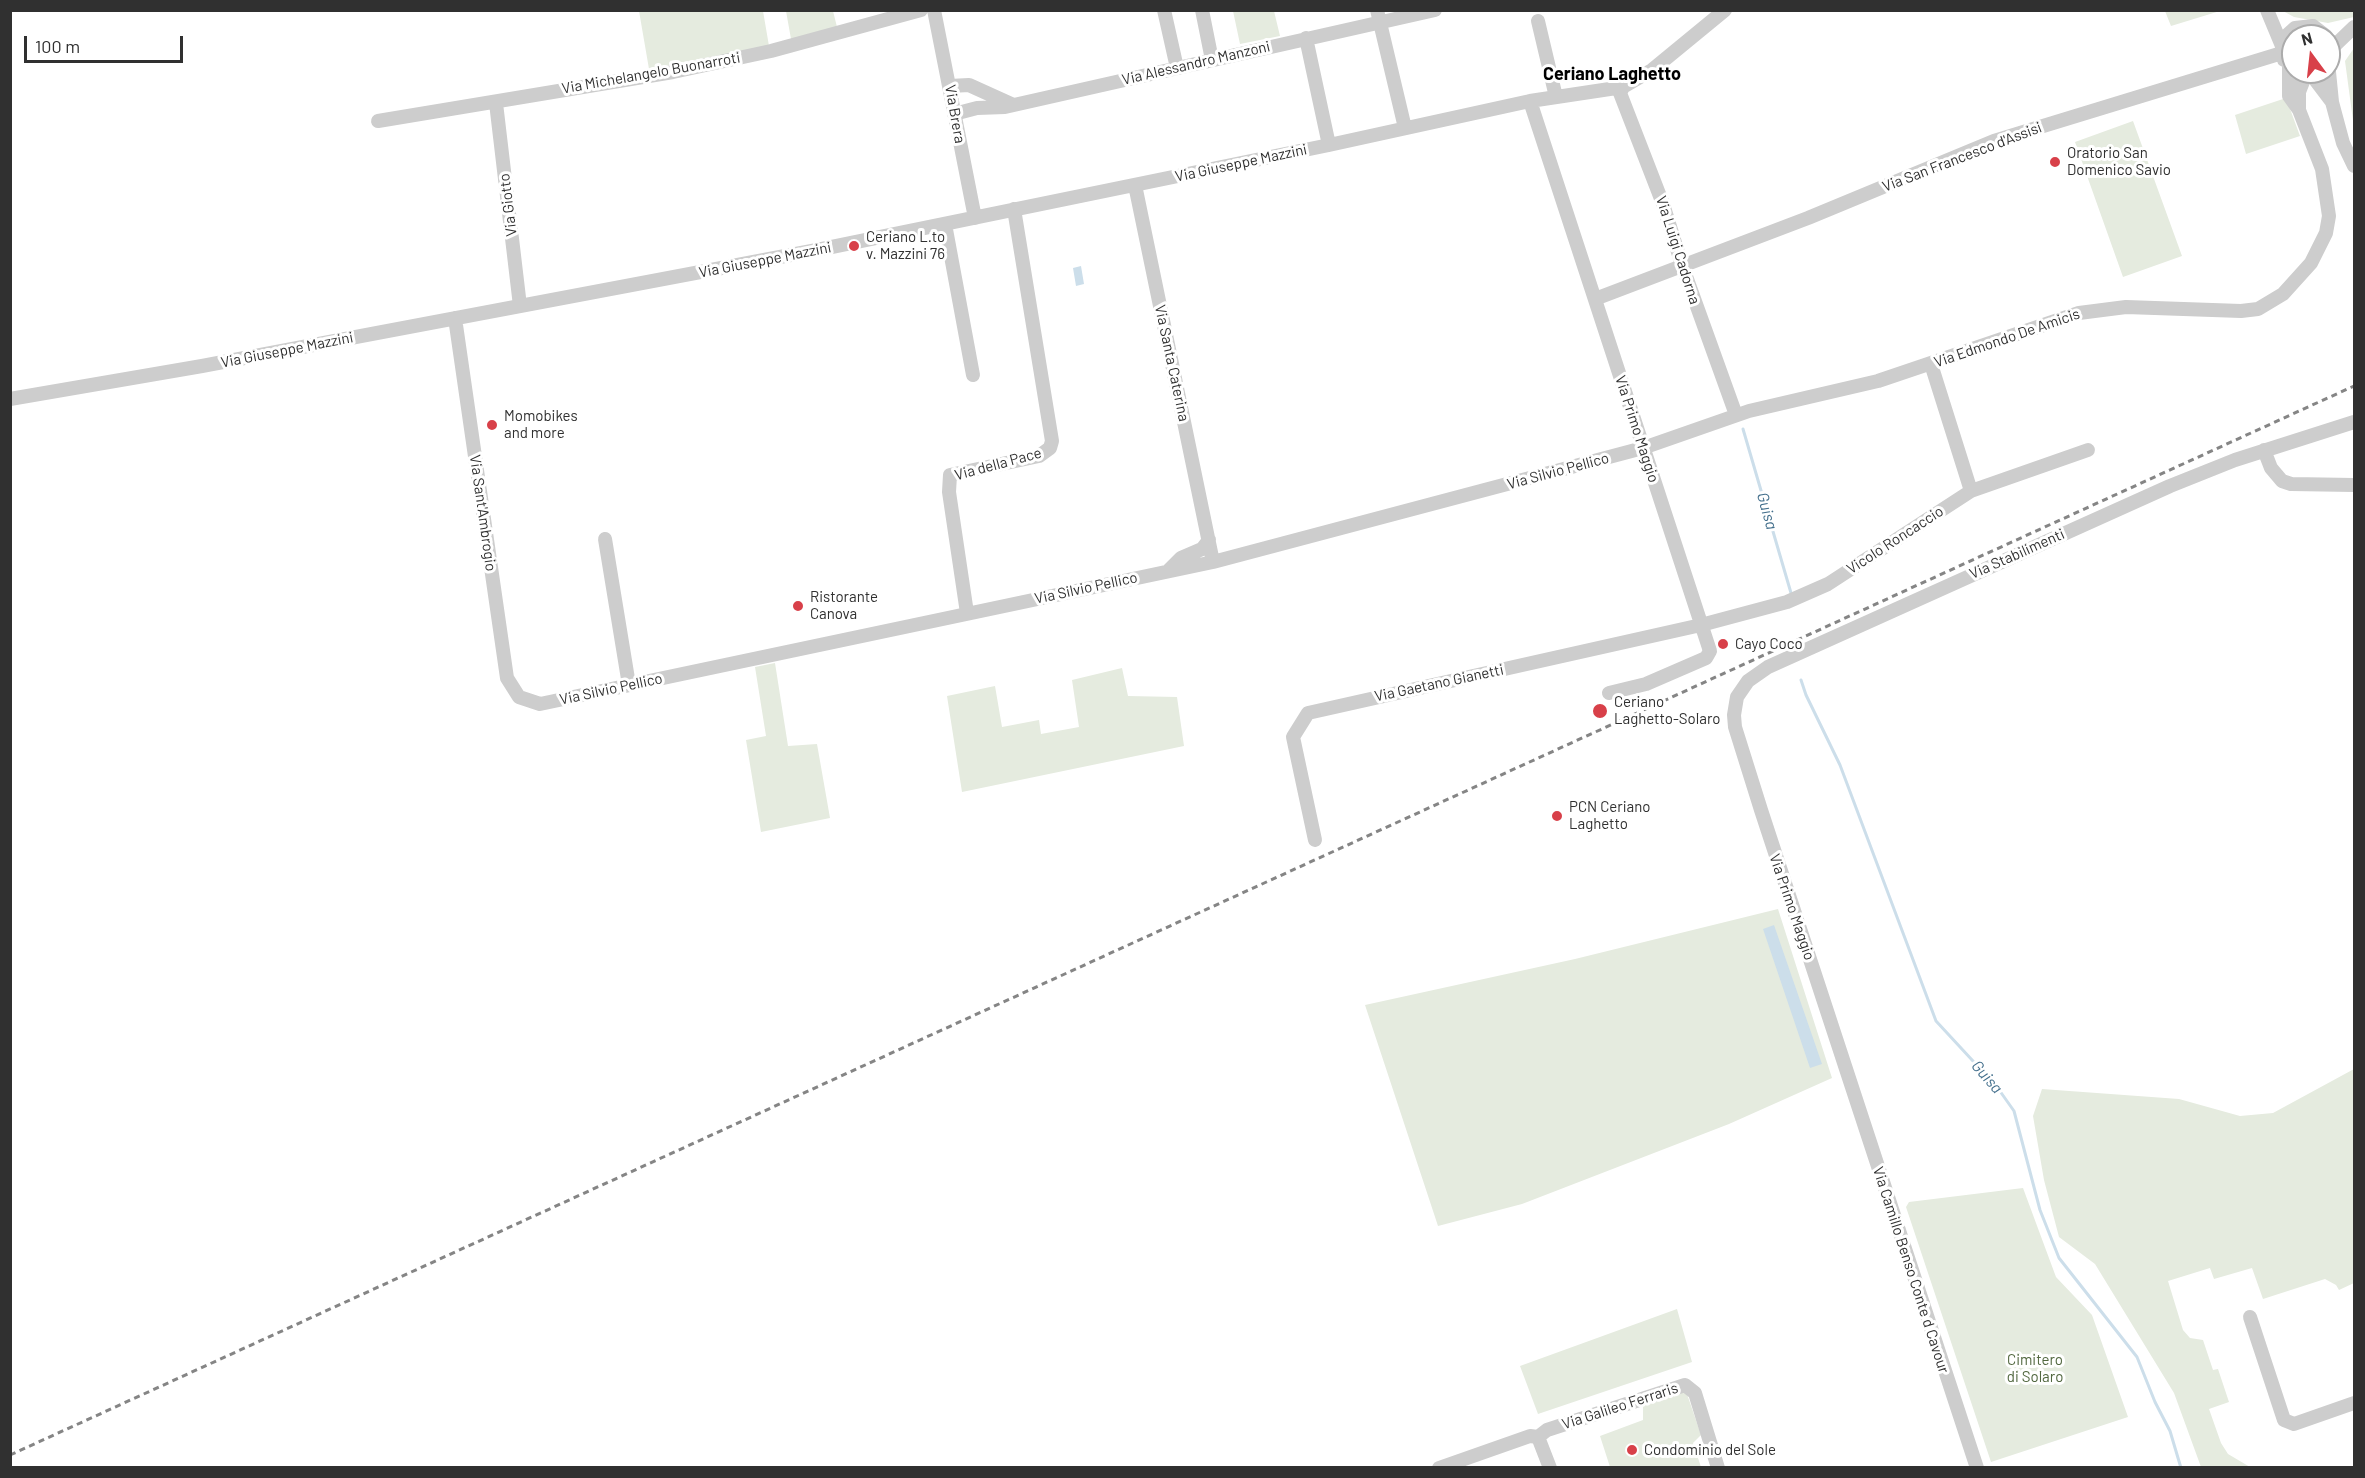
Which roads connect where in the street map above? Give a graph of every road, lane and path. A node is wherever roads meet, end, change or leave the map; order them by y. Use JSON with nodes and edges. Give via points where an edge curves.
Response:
{"nodes":[{"id":1,"x":921,"y":10,"type":"edge"},
{"id":2,"x":934,"y":10,"type":"edge"},
{"id":3,"x":1164,"y":10,"type":"edge"},
{"id":4,"x":1202,"y":10,"type":"edge"},
{"id":5,"x":1435,"y":10,"type":"edge"},
{"id":6,"x":2268,"y":10,"type":"edge"},
{"id":7,"x":1721,"y":12,"type":"edge"},
{"id":8,"x":1379,"y":17,"type":"edge"},
{"id":9,"x":1538,"y":21,"type":"dead end"},
{"id":10,"x":2286,"y":24,"type":"edge"},
{"id":11,"x":2355,"y":27,"type":"edge"},
{"id":12,"x":2341,"y":35,"type":"edge"},
{"id":13,"x":2341,"y":35,"type":"edge"},
{"id":14,"x":1306,"y":38,"type":"junction"},
{"id":15,"x":2281,"y":46,"type":"edge"},
{"id":16,"x":2281,"y":49,"type":"edge"},
{"id":17,"x":1212,"y":60,"type":"junction"},
{"id":18,"x":1177,"y":68,"type":"junction"},
{"id":19,"x":2300,"y":84,"type":"edge"},
{"id":20,"x":2315,"y":84,"type":"edge"},
{"id":21,"x":2330,"y":84,"type":"edge"},
{"id":22,"x":950,"y":86,"type":"junction"},
{"id":23,"x":1623,"y":87,"type":"junction"},
{"id":24,"x":1556,"y":97,"type":"junction"},
{"id":25,"x":1530,"y":101,"type":"junction"},
{"id":26,"x":2332,"y":102,"type":"junction"},
{"id":27,"x":496,"y":103,"type":"junction"},
{"id":28,"x":1013,"y":105,"type":"junction"},
{"id":29,"x":954,"y":114,"type":"junction"},
{"id":30,"x":378,"y":121,"type":"dead end"},
{"id":31,"x":1405,"y":129,"type":"junction"},
{"id":32,"x":1329,"y":145,"type":"junction"},
{"id":33,"x":2355,"y":166,"type":"edge"},
{"id":34,"x":1135,"y":185,"type":"junction"},
{"id":35,"x":1014,"y":209,"type":"junction"},
{"id":36,"x":975,"y":218,"type":"junction"},
{"id":37,"x":945,"y":224,"type":"junction"},
{"id":38,"x":1682,"y":265,"type":"junction"},
{"id":39,"x":1596,"y":299,"type":"junction"},
{"id":40,"x":520,"y":306,"type":"junction"},
{"id":41,"x":455,"y":318,"type":"junction"},
{"id":42,"x":1931,"y":364,"type":"junction"},
{"id":43,"x":973,"y":375,"type":"dead end"},
{"id":44,"x":10,"y":399,"type":"edge"},
{"id":45,"x":1736,"y":415,"type":"junction"},
{"id":46,"x":2355,"y":422,"type":"edge"},
{"id":47,"x":1643,"y":448,"type":"junction"},
{"id":48,"x":2088,"y":450,"type":"dead end"},
{"id":49,"x":2264,"y":450,"type":"junction"},
{"id":50,"x":2355,"y":485,"type":"edge"},
{"id":51,"x":1971,"y":491,"type":"junction"},
{"id":52,"x":605,"y":539,"type":"dead end"},
{"id":53,"x":1209,"y":540,"type":"junction"},
{"id":54,"x":1213,"y":562,"type":"junction"},
{"id":55,"x":1169,"y":570,"type":"junction"},
{"id":56,"x":968,"y":613,"type":"junction"},
{"id":57,"x":1701,"y":625,"type":"junction"},
{"id":58,"x":629,"y":685,"type":"junction"},
{"id":59,"x":1609,"y":693,"type":"dead end"},
{"id":60,"x":524,"y":701,"type":"joint"},
{"id":61,"x":1740,"y":741,"type":"joint"},
{"id":62,"x":1315,"y":840,"type":"dead end"},
{"id":63,"x":1847,"y":1072,"type":"joint"},
{"id":64,"x":2250,"y":1317,"type":"dead end"},
{"id":65,"x":2355,"y":1403,"type":"edge"},
{"id":66,"x":1538,"y":1437,"type":"junction"},
{"id":67,"x":1439,"y":1467,"type":"edge"},
{"id":68,"x":1550,"y":1467,"type":"edge"},
{"id":69,"x":1718,"y":1467,"type":"edge"},
{"id":70,"x":1977,"y":1467,"type":"edge"}],
"edges":[{"from":1,"to":27,"type":"street","name":"Via Michelangelo Buonarroti","via":[[760,53]]},
{"from":2,"to":22,"type":"street","name":"Via Brera"},
{"from":3,"to":18,"type":"street"},
{"from":4,"to":17,"type":"street"},
{"from":5,"to":8,"type":"street","name":"Via Alessandro Manzoni"},
{"from":6,"to":10,"type":"street"},
{"from":6,"to":15,"type":"street"},
{"from":7,"to":23,"type":"street","via":[[1652,70]]},
{"from":8,"to":14,"type":"street","name":"Via Alessandro Manzoni"},
{"from":8,"to":31,"type":"street"},
{"from":9,"to":24,"type":"street"},
{"from":11,"to":12,"type":"street"},
{"from":11,"to":13,"type":"street"},
{"from":14,"to":17,"type":"street","name":"Via Alessandro Manzoni"},
{"from":14,"to":32,"type":"street"},
{"from":16,"to":38,"type":"street","name":"Via San Francesco d'Assisi","via":[[1994,141]]},
{"from":17,"to":18,"type":"street","name":"Via Alessandro Manzoni"},
{"from":18,"to":28,"type":"street","name":"Via Alessandro Manzoni"},
{"from":19,"to":42,"type":"street","name":"Via Edmondo De Amicis","via":[[2299,110],[2322,169],[2329,216],[2326,233],[2311,263],[2272,302],[2241,311],[2097,309]]},
{"from":20,"to":26,"type":"street"},
{"from":21,"to":26,"type":"street"},
{"from":22,"to":28,"type":"street","via":[[969,85]]},
{"from":22,"to":29,"type":"street","name":"Via Brera"},
{"from":23,"to":24,"type":"street","name":"Via Giuseppe Mazzini"},
{"from":23,"to":38,"type":"street","name":"Via Luigi Cadorna","via":[[1620,93],[1664,204]]},
{"from":24,"to":25,"type":"street","name":"Via Giuseppe Mazzini"},
{"from":25,"to":31,"type":"street","name":"Via Giuseppe Mazzini"},
{"from":25,"to":39,"type":"street","name":"Via Primo Maggio"},
{"from":26,"to":33,"type":"street","via":[[2343,143]]},
{"from":27,"to":30,"type":"street","name":"Via Michelangelo Buonarroti"},
{"from":27,"to":40,"type":"street","name":"Via Giotto"},
{"from":28,"to":29,"type":"street","name":"Via Alessandro Manzoni"},
{"from":29,"to":36,"type":"street","name":"Via Brera"},
{"from":31,"to":32,"type":"street","name":"Via Giuseppe Mazzini"},
{"from":32,"to":34,"type":"street","name":"Via Giuseppe Mazzini"},
{"from":34,"to":35,"type":"street","name":"Via Giuseppe Mazzini"},
{"from":34,"to":53,"type":"street","name":"Via Santa Caterina"},
{"from":35,"to":36,"type":"street","name":"Via Giuseppe Mazzini"},
{"from":35,"to":56,"type":"street","name":"Via della Pace","via":[[1052,441],[1050,448],[1039,456],[950,475]]},
{"from":36,"to":37,"type":"street","name":"Via Giuseppe Mazzini"},
{"from":37,"to":40,"type":"street","name":"Via Giuseppe Mazzini"},
{"from":37,"to":43,"type":"street"},
{"from":38,"to":39,"type":"street","name":"Via San Francesco d'Assisi"},
{"from":38,"to":45,"type":"street","name":"Via Luigi Cadorna"},
{"from":39,"to":47,"type":"street","name":"Via Primo Maggio"},
{"from":40,"to":41,"type":"street","name":"Via Giuseppe Mazzini"},
{"from":41,"to":44,"type":"street","name":"Via Giuseppe Mazzini"},
{"from":41,"to":60,"type":"street","name":"Via Sant'Ambrogio","via":[[505,668],[512,689]]},
{"from":42,"to":45,"type":"street","name":"Via Edmondo De Amicis"},
{"from":42,"to":51,"type":"street"},
{"from":45,"to":47,"type":"street","name":"Via Edmondo De Amicis"},
{"from":46,"to":49,"type":"street","name":"Via Stabilimenti"},
{"from":47,"to":54,"type":"street","name":"Via Silvio Pellico"},
{"from":47,"to":57,"type":"street","name":"Via Primo Maggio"},
{"from":48,"to":51,"type":"street","name":"Vicolo Roncaccio"},
{"from":49,"to":50,"type":"street","via":[[2282,481]]},
{"from":49,"to":61,"type":"street","name":"Via Stabilimenti","via":[[2170,486],[1768,667],[1748,681],[1737,697],[1734,715]]},
{"from":51,"to":57,"type":"street","name":"Vicolo Roncaccio","via":[[1828,584],[1787,602]]},
{"from":52,"to":58,"type":"street"},
{"from":53,"to":54,"type":"street","name":"Via Santa Caterina"},
{"from":53,"to":55,"type":"street"},
{"from":54,"to":55,"type":"street","name":"Via Silvio Pellico"},
{"from":55,"to":56,"type":"street","name":"Via Silvio Pellico"},
{"from":56,"to":58,"type":"street","name":"Via Silvio Pellico"},
{"from":57,"to":59,"type":"street","name":"Via Primo Maggio","via":[[1710,651],[1706,658],[1646,684]]},
{"from":57,"to":62,"type":"street","name":"Via Gaetano Gianetti","via":[[1308,713],[1293,736]]},
{"from":58,"to":60,"type":"street","name":"Via Silvio Pellico","via":[[540,704]]},
{"from":61,"to":63,"type":"street","name":"Via Primo Maggio"},
{"from":63,"to":70,"type":"street","name":"Via Camillo Benso Conte d Cavour"},
{"from":64,"to":65,"type":"street","via":[[2284,1420],[2294,1424]]},
{"from":66,"to":67,"type":"street","name":"Via Galileo Ferraris","via":[[1530,1436]]},
{"from":66,"to":68,"type":"street"},
{"from":66,"to":69,"type":"street","name":"Via Galileo Ferraris","via":[[1679,1384],[1695,1393]]}]}
